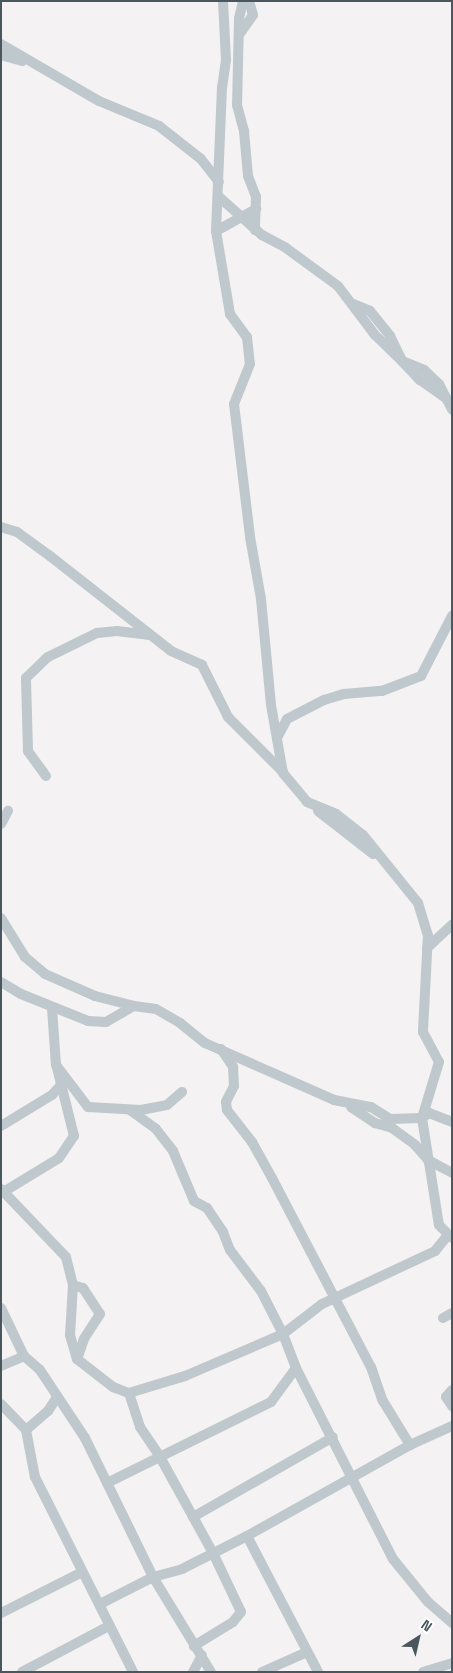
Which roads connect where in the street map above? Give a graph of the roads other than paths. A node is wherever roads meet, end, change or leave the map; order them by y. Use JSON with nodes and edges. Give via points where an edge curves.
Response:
{"nodes":[{"id":1,"x":223,"y":1,"type":"edge"},
{"id":2,"x":243,"y":1,"type":"edge"},
{"id":3,"x":249,"y":1,"type":"edge"},
{"id":4,"x":239,"y":35,"type":"junction"},
{"id":5,"x":1,"y":44,"type":"edge"},
{"id":6,"x":1,"y":55,"type":"edge"},
{"id":7,"x":36,"y":66,"type":"junction"},
{"id":8,"x":219,"y":182,"type":"junction"},
{"id":9,"x":218,"y":196,"type":"junction"},
{"id":10,"x":256,"y":209,"type":"junction"},
{"id":11,"x":238,"y":217,"type":"junction"},
{"id":12,"x":254,"y":230,"type":"junction"},
{"id":13,"x":216,"y":231,"type":"junction"},
{"id":14,"x":449,"y":400,"type":"edge"},
{"id":15,"x":452,"y":410,"type":"edge"},
{"id":16,"x":1,"y":527,"type":"edge"},
{"id":17,"x":452,"y":616,"type":"edge"},
{"id":18,"x":150,"y":636,"type":"junction"},
{"id":19,"x":277,"y":738,"type":"junction"},
{"id":20,"x":284,"y":773,"type":"junction"},
{"id":21,"x":46,"y":776,"type":"dead end"},
{"id":22,"x":8,"y":811,"type":"dead end"},
{"id":23,"x":1,"y":824,"type":"edge"},
{"id":24,"x":1,"y":918,"type":"edge"},
{"id":25,"x":452,"y":925,"type":"edge"},
{"id":26,"x":427,"y":948,"type":"junction"},
{"id":27,"x":1,"y":982,"type":"edge"},
{"id":28,"x":134,"y":1006,"type":"junction"},
{"id":29,"x":52,"y":1008,"type":"junction"},
{"id":30,"x":222,"y":1049,"type":"junction"},
{"id":31,"x":56,"y":1065,"type":"junction"},
{"id":32,"x":61,"y":1084,"type":"junction"},
{"id":33,"x":182,"y":1092,"type":"dead end"},
{"id":34,"x":334,"y":1100,"type":"junction"},
{"id":35,"x":130,"y":1110,"type":"junction"},
{"id":36,"x":422,"y":1118,"type":"junction"},
{"id":37,"x":452,"y":1122,"type":"edge"},
{"id":38,"x":1,"y":1126,"type":"edge"},
{"id":39,"x":428,"y":1160,"type":"junction"},
{"id":40,"x":452,"y":1173,"type":"edge"},
{"id":41,"x":3,"y":1190,"type":"edge"},
{"id":42,"x":450,"y":1237,"type":"edge"},
{"id":43,"x":73,"y":1285,"type":"junction"},
{"id":44,"x":334,"y":1300,"type":"junction"},
{"id":45,"x":1,"y":1308,"type":"edge"},
{"id":46,"x":283,"y":1334,"type":"junction"},
{"id":47,"x":24,"y":1356,"type":"junction"},
{"id":48,"x":77,"y":1359,"type":"junction"},
{"id":49,"x":1,"y":1366,"type":"edge"},
{"id":50,"x":296,"y":1368,"type":"junction"},
{"id":51,"x":452,"y":1390,"type":"edge"},
{"id":52,"x":129,"y":1393,"type":"junction"},
{"id":53,"x":57,"y":1397,"type":"junction"},
{"id":54,"x":1,"y":1404,"type":"edge"},
{"id":55,"x":452,"y":1406,"type":"edge"},
{"id":56,"x":452,"y":1426,"type":"edge"},
{"id":57,"x":26,"y":1430,"type":"junction"},
{"id":58,"x":333,"y":1437,"type":"junction"},
{"id":59,"x":410,"y":1445,"type":"junction"},
{"id":60,"x":160,"y":1457,"type":"junction"},
{"id":61,"x":354,"y":1479,"type":"junction"},
{"id":62,"x":108,"y":1483,"type":"junction"},
{"id":63,"x":193,"y":1517,"type":"junction"},
{"id":64,"x":247,"y":1536,"type":"junction"},
{"id":65,"x":213,"y":1553,"type":"junction"},
{"id":66,"x":82,"y":1572,"type":"junction"},
{"id":67,"x":153,"y":1577,"type":"junction"},
{"id":68,"x":100,"y":1604,"type":"junction"},
{"id":69,"x":1,"y":1613,"type":"edge"},
{"id":70,"x":452,"y":1623,"type":"edge"},
{"id":71,"x":109,"y":1626,"type":"junction"},
{"id":72,"x":194,"y":1646,"type":"junction"},
{"id":73,"x":307,"y":1652,"type":"junction"},
{"id":74,"x":202,"y":1655,"type":"junction"},
{"id":75,"x":452,"y":1663,"type":"edge"},
{"id":76,"x":22,"y":1672,"type":"edge"},
{"id":77,"x":133,"y":1672,"type":"edge"},
{"id":78,"x":193,"y":1672,"type":"edge"},
{"id":79,"x":211,"y":1672,"type":"edge"},
{"id":80,"x":262,"y":1672,"type":"edge"},
{"id":81,"x":318,"y":1672,"type":"edge"},
{"id":82,"x":423,"y":1672,"type":"edge"}],
"edges":[{"from":1,"to":8,"type":"street","via":[[226,60],[222,86]]},
{"from":2,"to":4,"type":"street"},
{"from":3,"to":4,"type":"street","via":[[253,15]]},
{"from":4,"to":10,"type":"street","via":[[237,106]]},
{"from":5,"to":7,"type":"street"},
{"from":6,"to":7,"type":"street"},
{"from":7,"to":8,"type":"street","via":[[57,74],[99,101],[159,126],[201,159]]},
{"from":8,"to":9,"type":"street"},
{"from":9,"to":11,"type":"street"},
{"from":9,"to":13,"type":"street"},
{"from":10,"to":11,"type":"street"},
{"from":10,"to":12,"type":"street"},
{"from":11,"to":12,"type":"street"},
{"from":11,"to":13,"type":"street"},
{"from":12,"to":14,"type":"street","via":[[286,248],[338,286],[402,361],[424,370],[439,384]]},
{"from":13,"to":19,"type":"street","via":[[230,314],[247,336],[250,364],[234,404]]},
{"from":14,"to":15,"type":"street"},
{"from":16,"to":18,"type":"street","via":[[17,532],[50,556]]},
{"from":17,"to":19,"type":"street","via":[[421,676],[382,691],[344,694],[324,700],[287,719]]},
{"from":18,"to":20,"type":"street","via":[[171,651],[202,665],[228,717]]},
{"from":18,"to":21,"type":"street","via":[[117,631],[97,633],[48,657],[26,678],[28,751]]},
{"from":19,"to":20,"type":"street"},
{"from":20,"to":26,"type":"street","via":[[307,802],[336,814],[363,836],[397,875],[418,903],[428,935]]},
{"from":22,"to":23,"type":"street"},
{"from":24,"to":28,"type":"street","via":[[25,956],[45,974],[95,996]]},
{"from":25,"to":26,"type":"street"},
{"from":26,"to":36,"type":"street","via":[[423,1032],[439,1062]]},
{"from":27,"to":29,"type":"street"},
{"from":28,"to":29,"type":"street","via":[[106,1022],[88,1021]]},
{"from":28,"to":30,"type":"street","via":[[156,1010],[180,1022],[205,1043]]},
{"from":29,"to":31,"type":"street"},
{"from":30,"to":34,"type":"street"},
{"from":30,"to":44,"type":"street","via":[[233,1066],[234,1086],[226,1102],[227,1110],[252,1142]]},
{"from":31,"to":32,"type":"street"},
{"from":31,"to":35,"type":"street","via":[[88,1107]]},
{"from":32,"to":38,"type":"street","via":[[52,1095]]},
{"from":32,"to":41,"type":"street","via":[[74,1136],[59,1158]]},
{"from":33,"to":35,"type":"street","via":[[168,1104]]},
{"from":34,"to":36,"type":"street","via":[[371,1108],[390,1118]]},
{"from":34,"to":39,"type":"street","via":[[392,1128],[416,1145]]},
{"from":35,"to":46,"type":"street","via":[[156,1129],[173,1151],[194,1201],[207,1208],[223,1232],[230,1250],[261,1291]]},
{"from":36,"to":37,"type":"street","via":[[428,1113]]},
{"from":36,"to":39,"type":"street"},
{"from":39,"to":40,"type":"street"},
{"from":39,"to":42,"type":"street","via":[[439,1225]]},
{"from":41,"to":43,"type":"street","via":[[66,1257]]},
{"from":42,"to":44,"type":"street","via":[[435,1251],[390,1269]]},
{"from":43,"to":48,"type":"street","via":[[70,1335]]},
{"from":43,"to":48,"type":"street","via":[[83,1288],[100,1314],[84,1339]]},
{"from":44,"to":46,"type":"street","via":[[322,1304]]},
{"from":44,"to":59,"type":"street","via":[[371,1367],[383,1401]]},
{"from":45,"to":47,"type":"street"},
{"from":46,"to":50,"type":"street"},
{"from":46,"to":52,"type":"street","via":[[185,1376]]},
{"from":47,"to":49,"type":"street"},
{"from":47,"to":53,"type":"street","via":[[40,1370]]},
{"from":48,"to":52,"type":"street","via":[[113,1387]]},
{"from":50,"to":58,"type":"street"},
{"from":50,"to":60,"type":"street","via":[[271,1402]]},
{"from":51,"to":55,"type":"street","via":[[446,1397]]},
{"from":52,"to":60,"type":"street","via":[[140,1427]]},
{"from":53,"to":57,"type":"street","via":[[48,1411]]},
{"from":53,"to":62,"type":"street","via":[[85,1438]]},
{"from":54,"to":57,"type":"street"},
{"from":56,"to":59,"type":"street"},
{"from":57,"to":66,"type":"street","via":[[35,1477]]},
{"from":58,"to":61,"type":"street"},
{"from":58,"to":63,"type":"street"},
{"from":59,"to":61,"type":"street"},
{"from":60,"to":62,"type":"street"},
{"from":60,"to":63,"type":"street"},
{"from":61,"to":64,"type":"street"},
{"from":61,"to":70,"type":"street","via":[[393,1559],[428,1602]]},
{"from":62,"to":67,"type":"street"},
{"from":63,"to":65,"type":"street"},
{"from":64,"to":65,"type":"street"},
{"from":64,"to":73,"type":"street"},
{"from":65,"to":67,"type":"street","via":[[182,1569]]},
{"from":65,"to":72,"type":"street","via":[[241,1612],[233,1622]]},
{"from":66,"to":68,"type":"street"},
{"from":66,"to":69,"type":"street"},
{"from":67,"to":68,"type":"street"},
{"from":67,"to":72,"type":"street"},
{"from":68,"to":71,"type":"street"},
{"from":71,"to":76,"type":"street"},
{"from":71,"to":77,"type":"street"},
{"from":72,"to":74,"type":"street"},
{"from":73,"to":80,"type":"street"},
{"from":73,"to":81,"type":"street"},
{"from":74,"to":78,"type":"street"},
{"from":74,"to":79,"type":"street"},
{"from":75,"to":82,"type":"street"}]}
